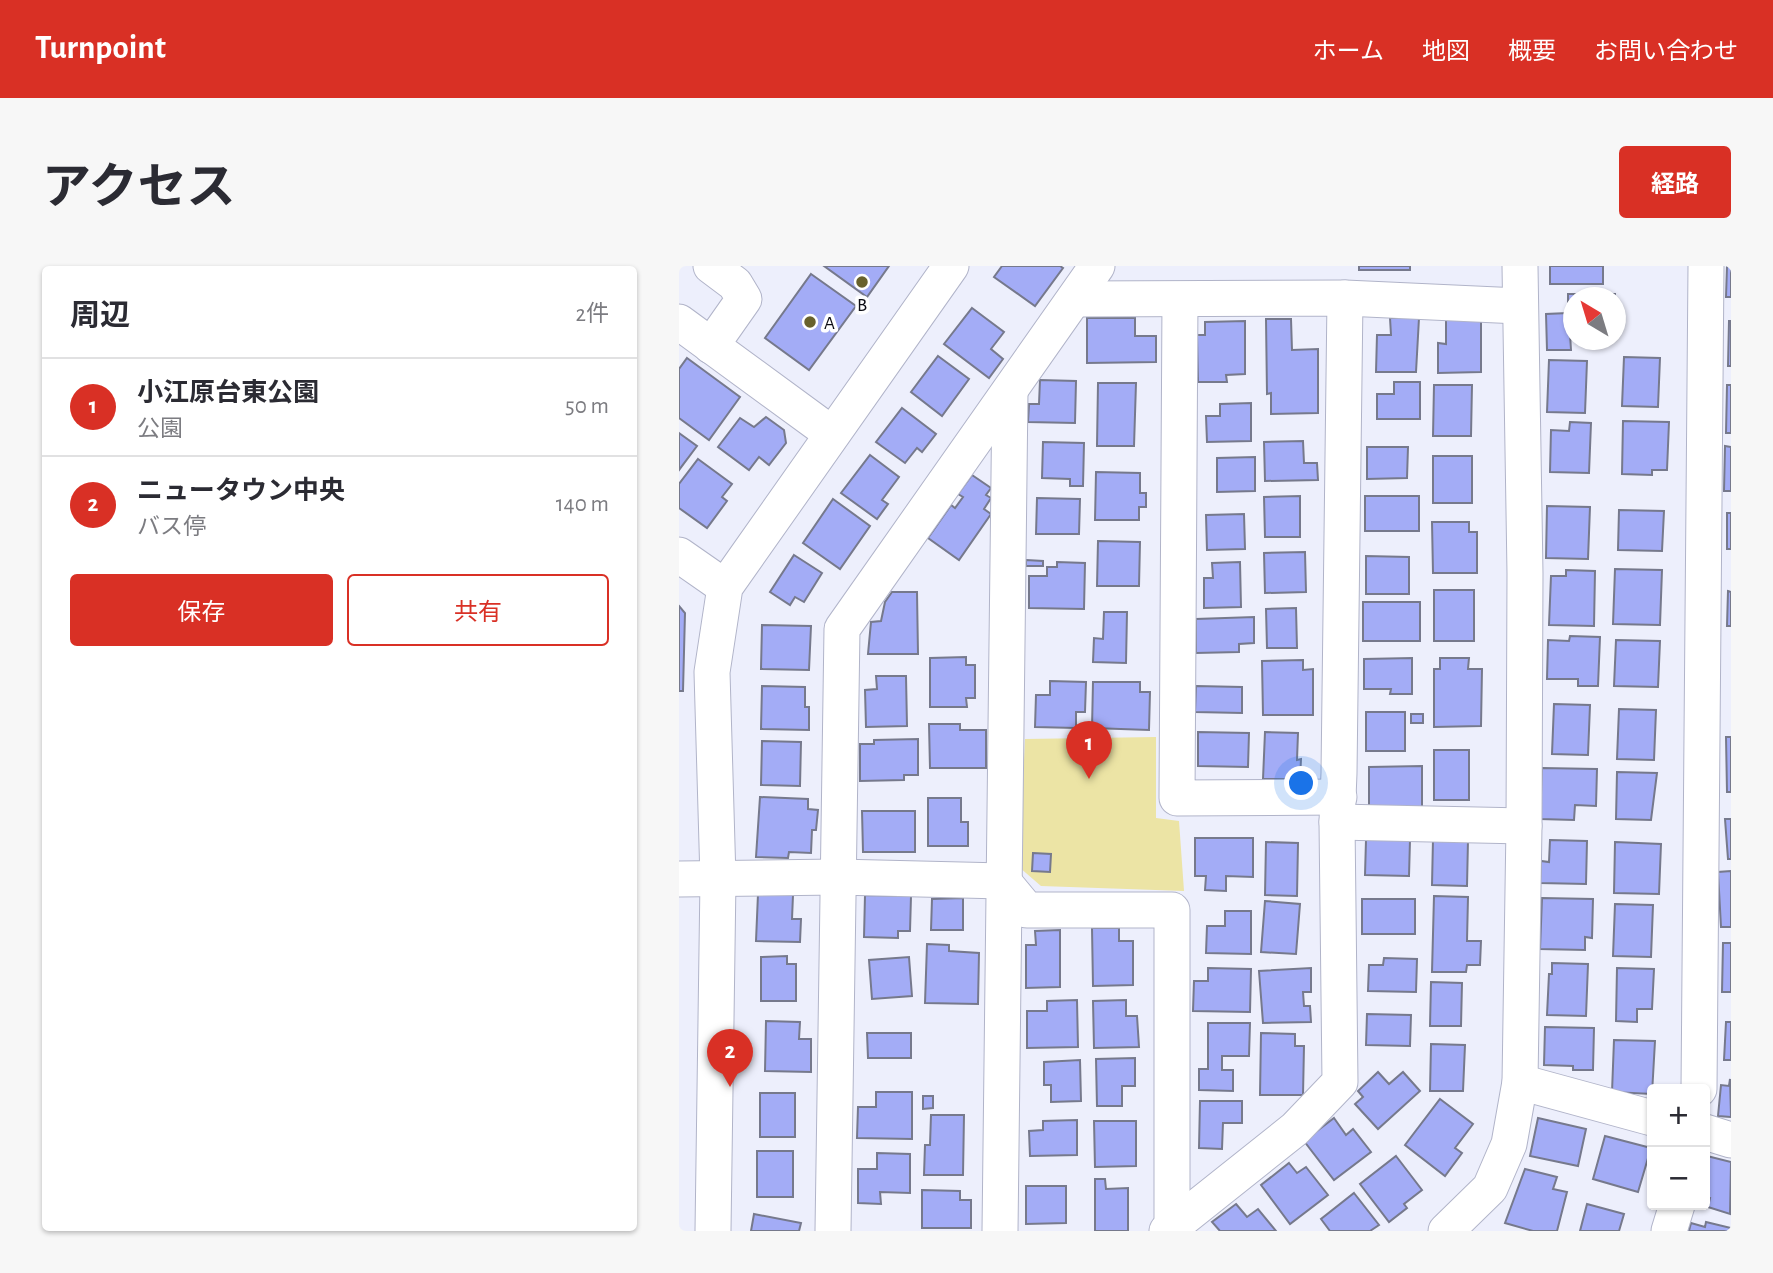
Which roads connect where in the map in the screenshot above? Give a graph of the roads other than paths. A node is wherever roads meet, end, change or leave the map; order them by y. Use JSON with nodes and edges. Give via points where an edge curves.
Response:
{"nodes":[{"id":1,"x":711,"y":266,"type":"edge"},
{"id":2,"x":951,"y":266,"type":"edge"},
{"id":3,"x":1097,"y":266,"type":"edge"},
{"id":4,"x":1520,"y":266,"type":"edge"},
{"id":5,"x":1706,"y":266,"type":"edge"},
{"id":6,"x":1345,"y":298,"type":"junction"},
{"id":7,"x":1075,"y":299,"type":"junction"},
{"id":8,"x":1180,"y":300,"type":"junction"},
{"id":9,"x":1519,"y":306,"type":"junction"},
{"id":10,"x":679,"y":322,"type":"edge"},
{"id":11,"x":711,"y":346,"type":"junction"},
{"id":12,"x":1010,"y":392,"type":"junction"},
{"id":13,"x":832,"y":434,"type":"junction"},
{"id":14,"x":679,"y":555,"type":"edge"},
{"id":15,"x":725,"y":587,"type":"junction"},
{"id":16,"x":1716,"y":715,"type":"edge"},
{"id":17,"x":1338,"y":810,"type":"junction"},
{"id":18,"x":1524,"y":826,"type":"junction"},
{"id":19,"x":837,"y":877,"type":"junction"},
{"id":20,"x":679,"y":879,"type":"edge"},
{"id":21,"x":718,"y":879,"type":"junction"},
{"id":22,"x":1003,"y":881,"type":"junction"},
{"id":23,"x":1520,"y":1082,"type":"junction"},
{"id":24,"x":1699,"y":1084,"type":"edge"},
{"id":25,"x":1647,"y":1117,"type":"edge"},
{"id":26,"x":1710,"y":1134,"type":"edge"},
{"id":27,"x":1731,"y":1140,"type":"edge"},
{"id":28,"x":1675,"y":1210,"type":"edge"},
{"id":29,"x":1169,"y":1229,"type":"edge"},
{"id":30,"x":713,"y":1231,"type":"edge"},
{"id":31,"x":833,"y":1231,"type":"edge"},
{"id":32,"x":1000,"y":1231,"type":"edge"},
{"id":33,"x":1446,"y":1231,"type":"edge"},
{"id":34,"x":1669,"y":1231,"type":"edge"}],
"edges":[{"from":1,"to":11,"type":"street","via":[[735,284],[744,299]]},
{"from":2,"to":13,"type":"street"},
{"from":3,"to":7,"type":"street"},
{"from":4,"to":9,"type":"street"},
{"from":5,"to":16,"type":"street"},
{"from":6,"to":8,"type":"street"},
{"from":6,"to":9,"type":"street"},
{"from":6,"to":17,"type":"street"},
{"from":7,"to":8,"type":"street"},
{"from":7,"to":12,"type":"street"},
{"from":8,"to":17,"type":"street","via":[[1177,798]]},
{"from":9,"to":18,"type":"street"},
{"from":10,"to":11,"type":"street"},
{"from":11,"to":13,"type":"street"},
{"from":12,"to":19,"type":"street","via":[[842,629]]},
{"from":12,"to":22,"type":"street"},
{"from":13,"to":15,"type":"street"},
{"from":14,"to":15,"type":"street"},
{"from":15,"to":21,"type":"street","via":[[712,672]]},
{"from":16,"to":24,"type":"street"},
{"from":17,"to":18,"type":"street"},
{"from":17,"to":29,"type":"street","via":[[1340,1082],[1295,1129]]},
{"from":18,"to":23,"type":"street"},
{"from":19,"to":21,"type":"street"},
{"from":19,"to":22,"type":"street"},
{"from":19,"to":31,"type":"street"},
{"from":20,"to":21,"type":"street"},
{"from":21,"to":30,"type":"street"},
{"from":22,"to":29,"type":"street","via":[[1027,911],[1172,910]]},
{"from":22,"to":32,"type":"street"},
{"from":23,"to":25,"type":"street"},
{"from":23,"to":33,"type":"street","via":[[1509,1144],[1490,1188]]},
{"from":26,"to":27,"type":"street"},
{"from":28,"to":34,"type":"street"}]}
